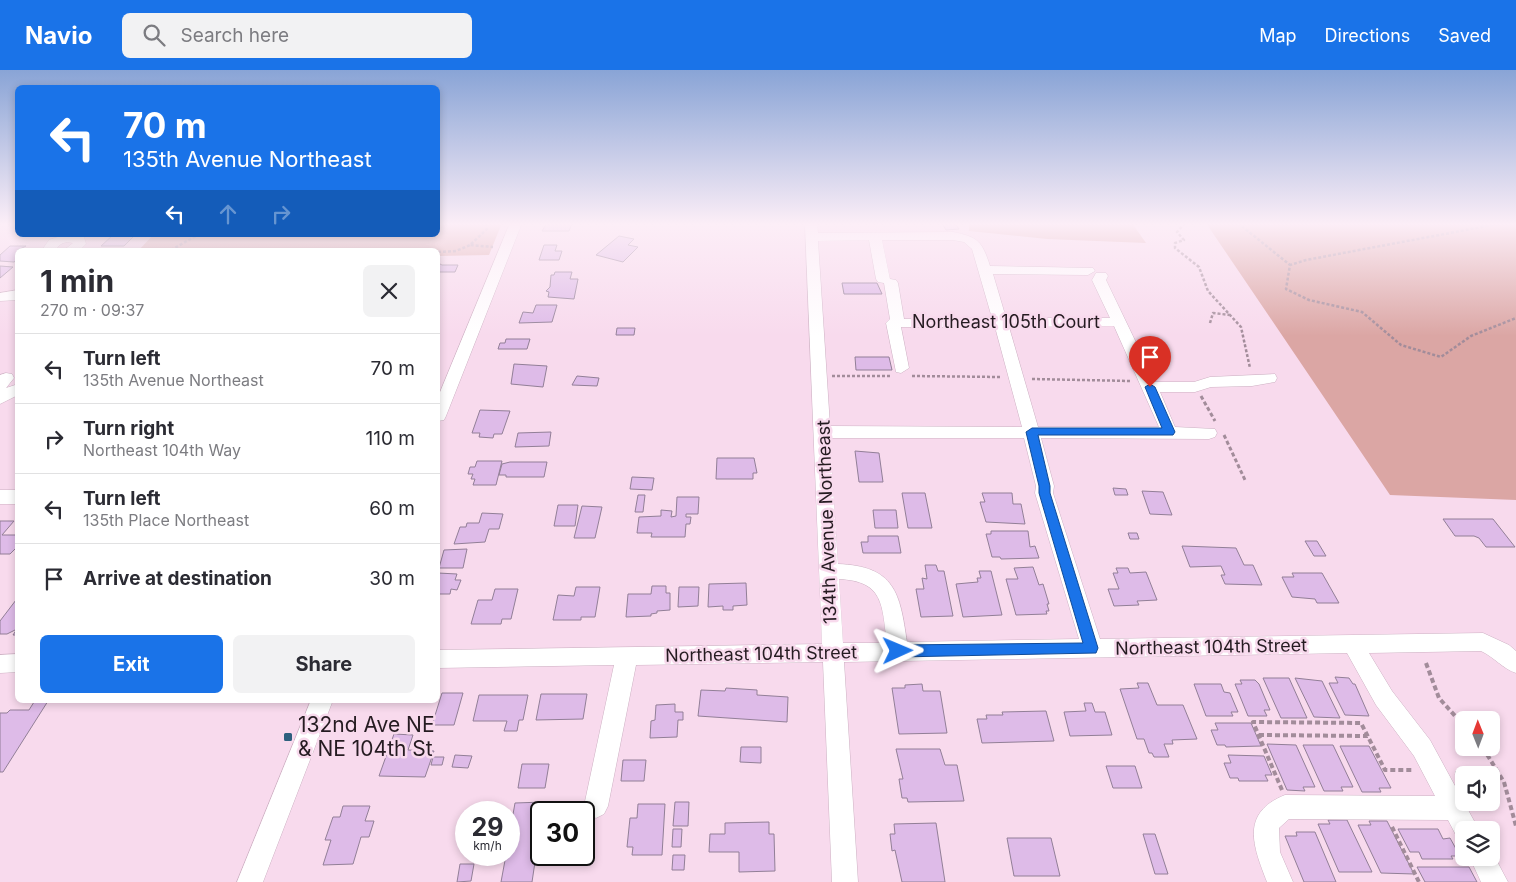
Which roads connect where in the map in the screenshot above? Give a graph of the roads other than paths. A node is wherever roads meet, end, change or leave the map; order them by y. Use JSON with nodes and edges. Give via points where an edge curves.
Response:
{"nodes":[{"id":1,"x":501,"y":261,"type":"edge"},
{"id":2,"x":813,"y":261,"type":"edge"},
{"id":3,"x":882,"y":261,"type":"edge"},
{"id":4,"x":982,"y":261,"type":"edge"},
{"id":5,"x":985,"y":270,"type":"junction"},
{"id":6,"x":15,"y":296,"type":"edge"},
{"id":7,"x":0,"y":297,"type":"edge"},
{"id":8,"x":1119,"y":322,"type":"junction"},
{"id":9,"x":896,"y":323,"type":"junction"},
{"id":10,"x":1001,"y":323,"type":"junction"},
{"id":11,"x":902,"y":373,"type":"road end"},
{"id":12,"x":1269,"y":378,"type":"dead end"},
{"id":13,"x":1148,"y":383,"type":"junction"},
{"id":14,"x":8,"y":384,"type":"edge"},
{"id":15,"x":0,"y":399,"type":"edge"},
{"id":16,"x":440,"y":411,"type":"edge"},
{"id":17,"x":823,"y":432,"type":"junction"},
{"id":18,"x":1032,"y":432,"type":"junction"},
{"id":19,"x":1169,"y":432,"type":"junction"},
{"id":20,"x":1209,"y":433,"type":"dead end"},
{"id":21,"x":15,"y":497,"type":"edge"},
{"id":22,"x":0,"y":498,"type":"edge"},
{"id":23,"x":828,"y":571,"type":"junction"},
{"id":24,"x":1353,"y":644,"type":"junction"},
{"id":25,"x":1092,"y":648,"type":"junction"},
{"id":26,"x":898,"y":651,"type":"junction"},
{"id":27,"x":832,"y":652,"type":"junction"},
{"id":28,"x":627,"y":656,"type":"junction"},
{"id":29,"x":1509,"y":658,"type":"edge"},
{"id":30,"x":440,"y":659,"type":"edge"},
{"id":31,"x":15,"y":663,"type":"edge"},
{"id":32,"x":0,"y":664,"type":"edge"},
{"id":33,"x":321,"y":703,"type":"edge"},
{"id":34,"x":596,"y":806,"type":"dead end"},
{"id":35,"x":1455,"y":808,"type":"joint"},
{"id":36,"x":1486,"y":866,"type":"edge"},
{"id":37,"x":250,"y":882,"type":"edge"},
{"id":38,"x":845,"y":882,"type":"edge"},
{"id":39,"x":1280,"y":882,"type":"edge"},
{"id":40,"x":1495,"y":882,"type":"edge"}],
"edges":[{"from":1,"to":16,"type":"street"},
{"from":2,"to":17,"type":"street","name":"134th Avenue Northeast"},
{"from":3,"to":9,"type":"street"},
{"from":4,"to":5,"type":"street"},
{"from":5,"to":8,"type":"street","via":[[1094,274]]},
{"from":5,"to":10,"type":"street"},
{"from":6,"to":7,"type":"street"},
{"from":8,"to":10,"type":"street","name":"Northeast 105th Court"},
{"from":8,"to":13,"type":"street"},
{"from":9,"to":10,"type":"street","name":"Northeast 105th Court"},
{"from":9,"to":11,"type":"street"},
{"from":10,"to":18,"type":"street"},
{"from":12,"to":13,"type":"street","via":[[1210,382],[1195,387]]},
{"from":13,"to":19,"type":"street"},
{"from":14,"to":15,"type":"street"},
{"from":17,"to":18,"type":"street"},
{"from":17,"to":23,"type":"street","name":"134th Avenue Northeast"},
{"from":18,"to":19,"type":"street"},
{"from":18,"to":25,"type":"street","via":[[1044,493]]},
{"from":19,"to":20,"type":"street"},
{"from":21,"to":22,"type":"street"},
{"from":23,"to":26,"type":"street","via":[[864,573],[886,587],[891,596]]},
{"from":23,"to":27,"type":"street","name":"134th Avenue Northeast"},
{"from":24,"to":25,"type":"street","name":"Northeast 104th Street"},
{"from":24,"to":29,"type":"street","name":"Northeast 104th Street","via":[[1482,642]]},
{"from":24,"to":35,"type":"street","via":[[1384,698],[1422,748]]},
{"from":25,"to":26,"type":"street","name":"Northeast 104th Street"},
{"from":26,"to":27,"type":"street","name":"Northeast 104th Street"},
{"from":27,"to":28,"type":"street","name":"Northeast 104th Street"},
{"from":27,"to":38,"type":"street","name":"134th Avenue Northeast"},
{"from":28,"to":30,"type":"street","name":"Northeast 104th Street"},
{"from":28,"to":34,"type":"street"},
{"from":31,"to":32,"type":"street"},
{"from":33,"to":37,"type":"street"},
{"from":35,"to":39,"type":"street","via":[[1285,807],[1266,823],[1268,852]]},
{"from":36,"to":40,"type":"street"}]}
